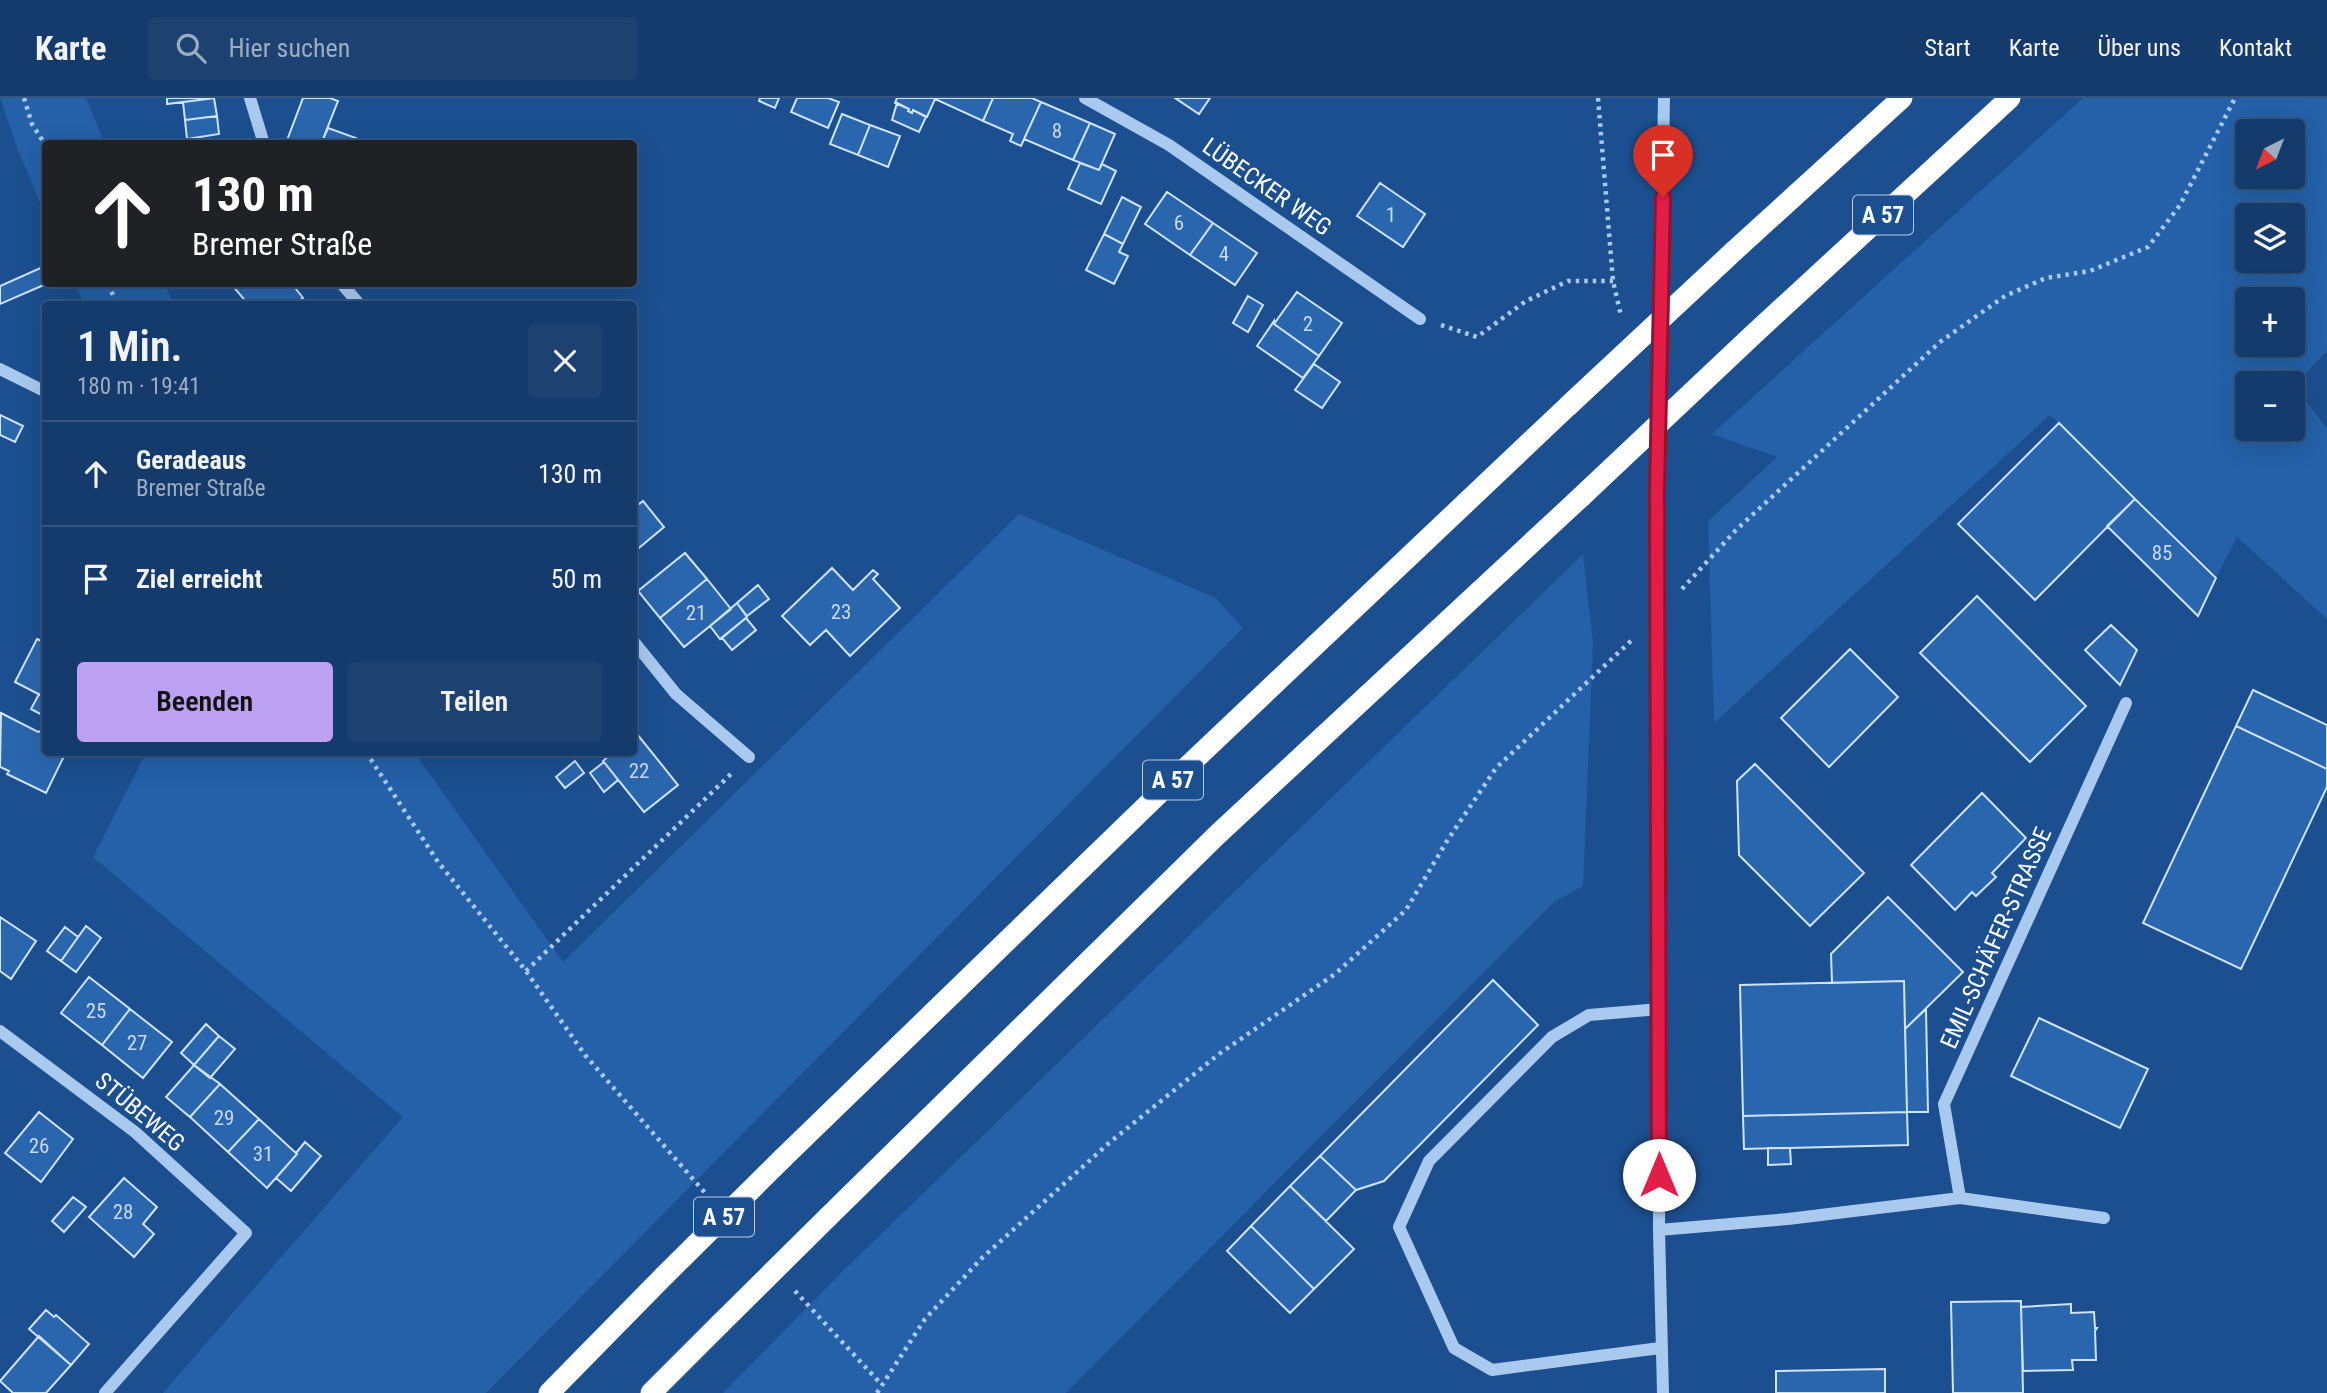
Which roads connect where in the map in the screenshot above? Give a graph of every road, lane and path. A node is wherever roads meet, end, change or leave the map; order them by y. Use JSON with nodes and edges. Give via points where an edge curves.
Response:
{"nodes":[{"id":1,"x":24,"y":98,"type":"edge"},
{"id":2,"x":250,"y":98,"type":"edge"},
{"id":3,"x":1085,"y":98,"type":"edge"},
{"id":4,"x":1598,"y":98,"type":"edge"},
{"id":5,"x":1664,"y":98,"type":"edge"},
{"id":6,"x":1902,"y":98,"type":"edge"},
{"id":7,"x":2010,"y":98,"type":"edge"},
{"id":8,"x":2235,"y":98,"type":"edge"},
{"id":9,"x":42,"y":140,"type":"edge"},
{"id":10,"x":263,"y":140,"type":"edge"},
{"id":11,"x":1613,"y":281,"type":"junction"},
{"id":12,"x":345,"y":287,"type":"edge"},
{"id":13,"x":356,"y":301,"type":"edge"},
{"id":14,"x":1420,"y":319,"type":"joint"},
{"id":15,"x":1622,"y":321,"type":"dead end"},
{"id":16,"x":0,"y":369,"type":"edge"},
{"id":17,"x":42,"y":390,"type":"edge"},
{"id":18,"x":1658,"y":615,"type":"junction"},
{"id":19,"x":637,"y":646,"type":"edge"},
{"id":20,"x":2126,"y":703,"type":"dead end"},
{"id":21,"x":369,"y":756,"type":"edge"},
{"id":22,"x":749,"y":757,"type":"joint"},
{"id":23,"x":526,"y":971,"type":"junction"},
{"id":24,"x":1660,"y":1009,"type":"junction"},
{"id":25,"x":0,"y":1031,"type":"edge"},
{"id":26,"x":708,"y":1196,"type":"dead end"},
{"id":27,"x":1961,"y":1198,"type":"junction"},
{"id":28,"x":2104,"y":1218,"type":"dead end"},
{"id":29,"x":1659,"y":1230,"type":"junction"},
{"id":30,"x":787,"y":1283,"type":"dead end"},
{"id":31,"x":1660,"y":1348,"type":"junction"},
{"id":32,"x":883,"y":1385,"type":"junction"},
{"id":33,"x":105,"y":1393,"type":"edge"},
{"id":34,"x":549,"y":1393,"type":"edge"},
{"id":35,"x":652,"y":1393,"type":"edge"},
{"id":36,"x":877,"y":1393,"type":"edge"},
{"id":37,"x":1663,"y":1393,"type":"edge"}],
"edges":[{"from":1,"to":9,"type":"path"},
{"from":2,"to":10,"type":"street"},
{"from":3,"to":14,"type":"street","name":"LÜBECKER WEG","via":[[1169,145]]},
{"from":4,"to":11,"type":"path"},
{"from":5,"to":18,"type":"street"},
{"from":6,"to":34,"type":"highway","number":"A 57","bridge":true,"via":[[1568,405],[1173,780],[783,1158]]},
{"from":7,"to":35,"type":"highway","number":"A 57","bridge":true,"via":[[1217,835]]},
{"from":8,"to":18,"type":"path","via":[[2180,205],[2148,247],[2090,271],[2046,278],[2005,296],[1940,342],[1736,530]]},
{"from":11,"to":14,"type":"path","via":[[1568,281],[1526,301],[1477,337]]},
{"from":11,"to":15,"type":"path"},
{"from":12,"to":13,"type":"street"},
{"from":16,"to":17,"type":"street"},
{"from":18,"to":24,"type":"street"},
{"from":18,"to":32,"type":"path","via":[[1496,768],[1406,910],[1335,974],[1219,1054],[1119,1135],[991,1249],[925,1319]]},
{"from":19,"to":22,"type":"street","via":[[676,694]]},
{"from":20,"to":27,"type":"street","name":"EMIL-SCHÄFER-STRASSE","via":[[1944,1104]]},
{"from":21,"to":23,"type":"path","via":[[438,862]]},
{"from":22,"to":23,"type":"path"},
{"from":23,"to":26,"type":"path","via":[[585,1055]]},
{"from":24,"to":29,"type":"street"},
{"from":24,"to":31,"type":"street","via":[[1590,1015],[1552,1037],[1429,1161],[1399,1227],[1454,1348],[1492,1370]]},
{"from":25,"to":33,"type":"street","name":"STÜBEWEG","via":[[135,1132],[247,1233]]},
{"from":27,"to":28,"type":"street"},
{"from":27,"to":29,"type":"street"},
{"from":29,"to":31,"type":"street"},
{"from":30,"to":32,"type":"path"},
{"from":31,"to":37,"type":"street"},
{"from":32,"to":36,"type":"path"}]}
